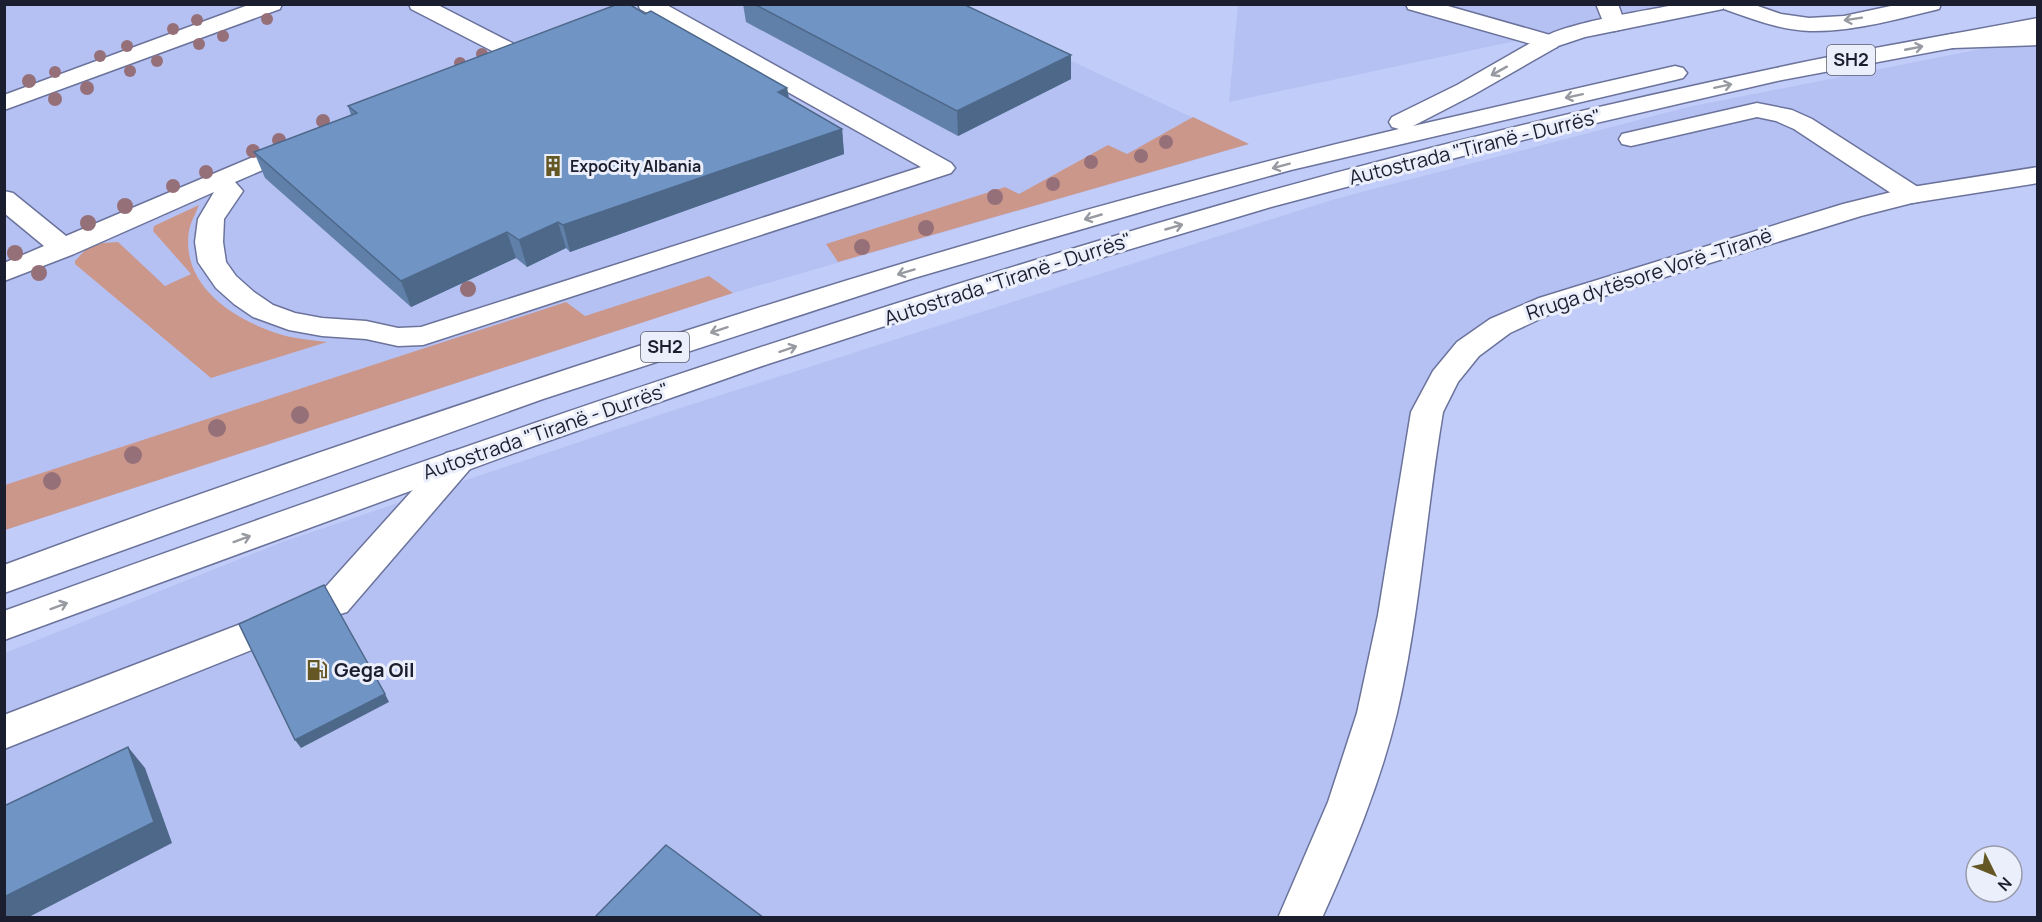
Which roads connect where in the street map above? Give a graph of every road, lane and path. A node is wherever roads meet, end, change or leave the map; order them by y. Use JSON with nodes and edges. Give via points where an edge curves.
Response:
{"nodes":[{"id":1,"x":272,"y":4,"type":"edge"},
{"id":2,"x":419,"y":4,"type":"edge"},
{"id":3,"x":648,"y":4,"type":"edge"},
{"id":4,"x":1416,"y":4,"type":"edge"},
{"id":5,"x":1715,"y":4,"type":"edge"},
{"id":6,"x":1732,"y":4,"type":"edge"},
{"id":7,"x":2037,"y":4,"type":"edge"},
{"id":8,"x":2015,"y":8,"type":"dead end"},
{"id":9,"x":1935,"y":13,"type":"edge"},
{"id":10,"x":1611,"y":14,"type":"edge"},
{"id":11,"x":2037,"y":25,"type":"edge"},
{"id":12,"x":2037,"y":38,"type":"edge"},
{"id":13,"x":1952,"y":41,"type":"junction"},
{"id":14,"x":1550,"y":42,"type":"junction"},
{"id":15,"x":1806,"y":46,"type":"dead end"},
{"id":16,"x":481,"y":66,"type":"edge"},
{"id":17,"x":1697,"y":69,"type":"dead end"},
{"id":18,"x":4,"y":103,"type":"edge"},
{"id":19,"x":314,"y":138,"type":"edge"},
{"id":20,"x":1631,"y":139,"type":"dead end"},
{"id":21,"x":1338,"y":151,"type":"junction"},
{"id":22,"x":2037,"y":175,"type":"edge"},
{"id":23,"x":217,"y":181,"type":"junction"},
{"id":24,"x":1912,"y":195,"type":"junction"},
{"id":25,"x":4,"y":199,"type":"edge"},
{"id":26,"x":64,"y":248,"type":"junction"},
{"id":27,"x":4,"y":273,"type":"edge"},
{"id":28,"x":458,"y":461,"type":"junction"},
{"id":29,"x":15,"y":575,"type":"edge"},
{"id":30,"x":334,"y":602,"type":"edge"},
{"id":31,"x":4,"y":626,"type":"edge"},
{"id":32,"x":246,"y":637,"type":"edge"},
{"id":33,"x":4,"y":732,"type":"edge"},
{"id":34,"x":1300,"y":918,"type":"edge"}],
"edges":[{"from":1,"to":18,"type":"main road"},
{"from":2,"to":16,"type":"main road","via":[[523,47]]},
{"from":3,"to":23,"type":"main road","via":[[942,168],[423,336],[398,337],[289,321],[244,298],[212,262],[212,219],[230,191]]},
{"from":4,"to":14,"type":"main road"},
{"from":5,"to":10,"type":"main road"},
{"from":9,"to":6,"type":"main road","one_way":true,"via":[[1796,24]]},
{"from":7,"to":8,"type":"main road"},
{"from":9,"to":15,"type":"main road","number":"SH2"},
{"from":10,"to":14,"type":"main road"},
{"from":11,"to":13,"type":"main road","name":"Autostrada \"Tiranë - Durrës\"","number":"SH2"},
{"from":12,"to":13,"type":"main road"},
{"from":28,"to":13,"type":"main road","name":"Autostrada \"Tiranë - Durrës\"","number":"SH2","one_way":true,"via":[[919,306],[1162,231],[1527,132],[1782,74]]},
{"from":14,"to":21,"type":"main road","one_way":true,"via":[[1465,90]]},
{"from":17,"to":21,"type":"main road","name":"Autostrada \"Tiranë - Durrës\"","number":"SH2","one_way":true},
{"from":19,"to":23,"type":"main road"},
{"from":20,"to":24,"type":"main road","via":[[1757,110],[1784,115]]},
{"from":21,"to":29,"type":"main road","name":"Autostrada \"Tiranë - Durrës\"","number":"SH2","one_way":true,"via":[[987,248],[627,359]]},
{"from":22,"to":24,"type":"main road","name":"Rruga dytësore Vorë -Tiranë"},
{"from":23,"to":26,"type":"main road"},
{"from":24,"to":34,"type":"main road","name":"Rruga dytësore Vorë -Tiranë","via":[[1796,226],[1549,304],[1518,316],[1483,337],[1455,363],[1427,411],[1384,682],[1366,757],[1334,845]]},
{"from":25,"to":26,"type":"main road"},
{"from":26,"to":27,"type":"main road"},
{"from":28,"to":30,"type":"main road"},
{"from":31,"to":28,"type":"main road","name":"Autostrada \"Tiranë - Durrës\"","number":"SH2","one_way":true},
{"from":32,"to":33,"type":"main road"}]}
